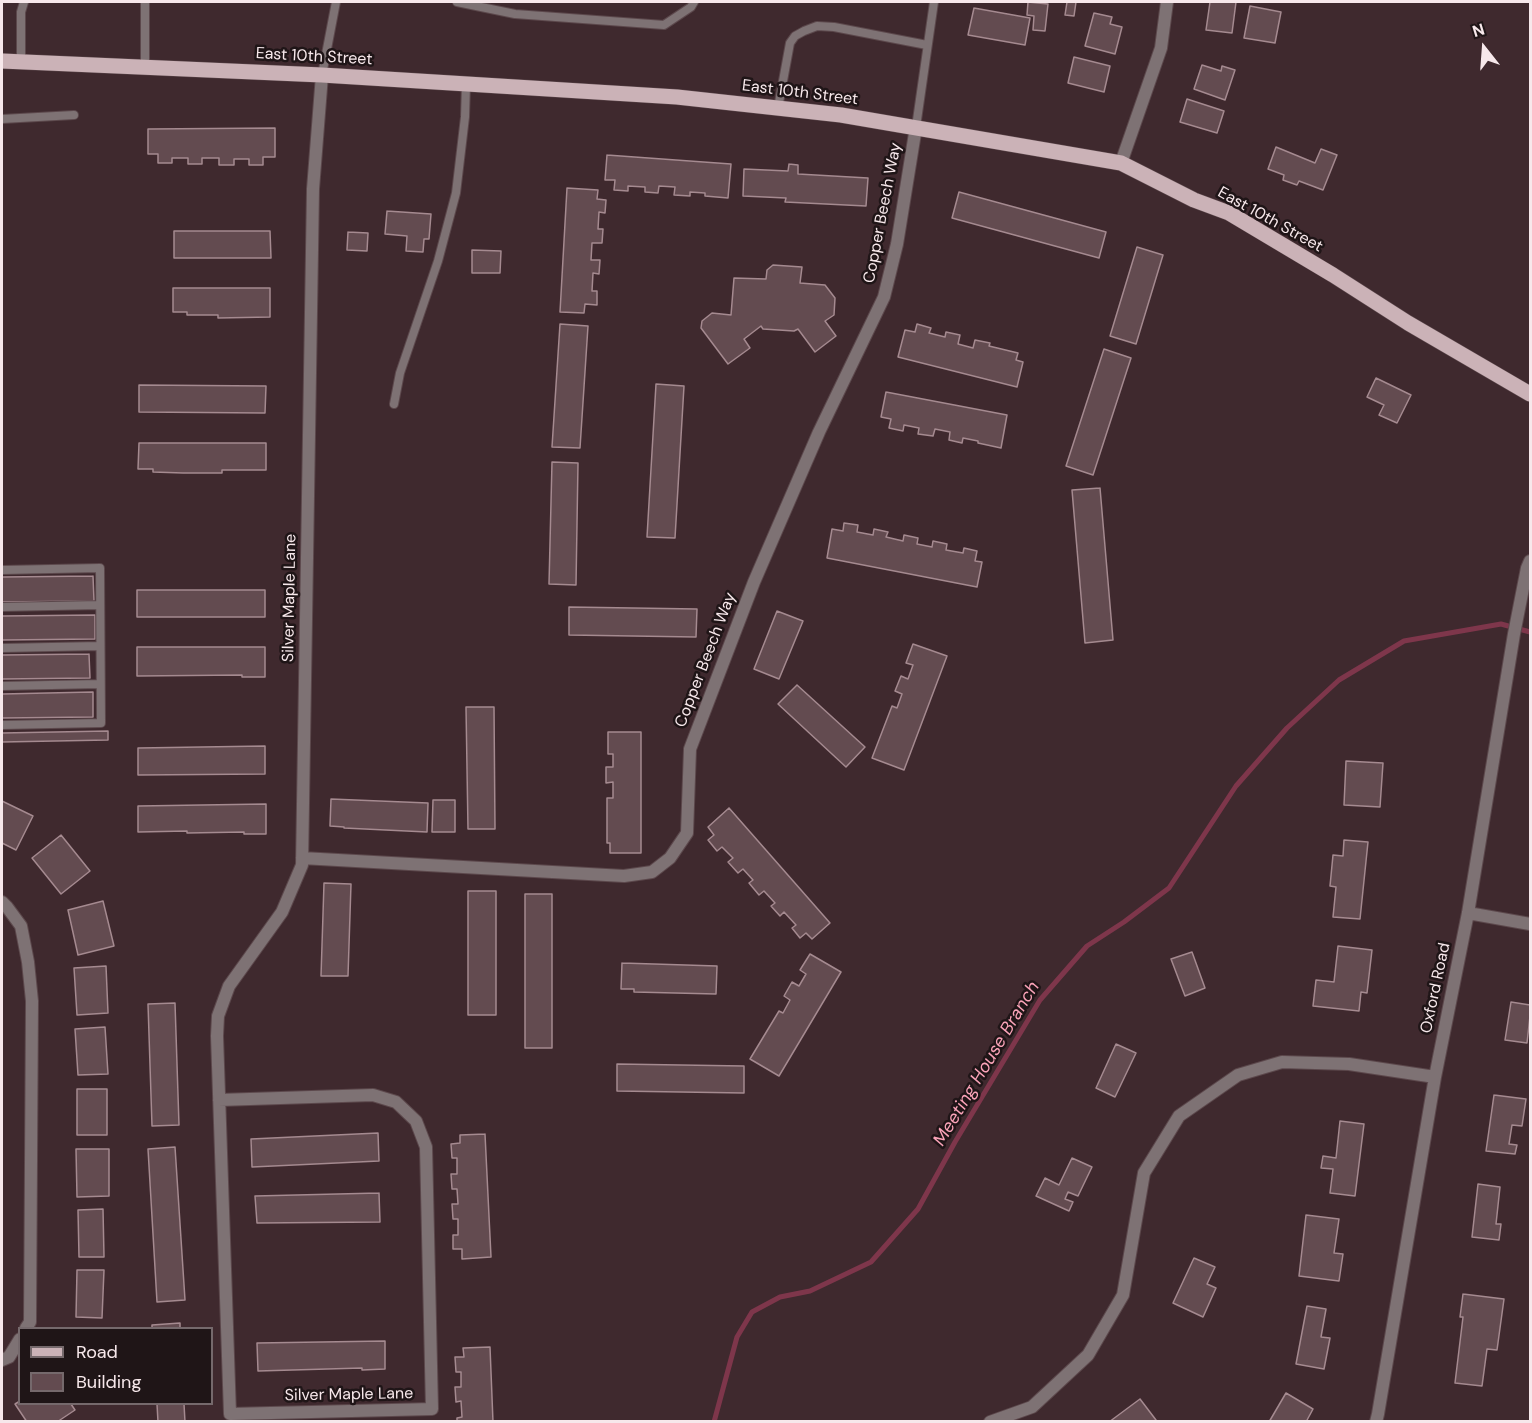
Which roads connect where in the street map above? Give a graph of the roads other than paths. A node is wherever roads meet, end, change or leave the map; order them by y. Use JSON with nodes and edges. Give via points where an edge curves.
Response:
{"nodes":[{"id":1,"x":24,"y":2,"type":"edge"},
{"id":2,"x":145,"y":2,"type":"edge"},
{"id":3,"x":336,"y":2,"type":"edge"},
{"id":4,"x":457,"y":2,"type":"edge"},
{"id":5,"x":694,"y":2,"type":"edge"},
{"id":6,"x":934,"y":2,"type":"edge"},
{"id":7,"x":1167,"y":2,"type":"edge"},
{"id":8,"x":927,"y":45,"type":"junction"},
{"id":9,"x":2,"y":61,"type":"edge"},
{"id":10,"x":21,"y":62,"type":"junction"},
{"id":11,"x":145,"y":67,"type":"junction"},
{"id":12,"x":322,"y":75,"type":"junction"},
{"id":13,"x":466,"y":84,"type":"junction"},
{"id":14,"x":778,"y":108,"type":"junction"},
{"id":15,"x":74,"y":115,"type":"dead end"},
{"id":16,"x":2,"y":119,"type":"edge"},
{"id":17,"x":916,"y":127,"type":"junction"},
{"id":18,"x":1121,"y":163,"type":"junction"},
{"id":19,"x":1530,"y":394,"type":"edge"},
{"id":20,"x":394,"y":404,"type":"dead end"},
{"id":21,"x":1530,"y":561,"type":"edge"},
{"id":22,"x":2,"y":570,"type":"edge"},
{"id":23,"x":100,"y":605,"type":"junction"},
{"id":24,"x":2,"y":607,"type":"edge"},
{"id":25,"x":100,"y":646,"type":"junction"},
{"id":26,"x":2,"y":648,"type":"edge"},
{"id":27,"x":100,"y":684,"type":"junction"},
{"id":28,"x":2,"y":686,"type":"edge"},
{"id":29,"x":2,"y":725,"type":"edge"},
{"id":30,"x":302,"y":858,"type":"junction"},
{"id":31,"x":2,"y":902,"type":"edge"},
{"id":32,"x":1468,"y":913,"type":"junction"},
{"id":33,"x":1530,"y":924,"type":"edge"},
{"id":34,"x":1434,"y":1077,"type":"junction"},
{"id":35,"x":219,"y":1100,"type":"junction"},
{"id":36,"x":27,"y":1327,"type":"edge"},
{"id":37,"x":18,"y":1342,"type":"edge"},
{"id":38,"x":2,"y":1360,"type":"edge"},
{"id":39,"x":990,"y":1422,"type":"edge"},
{"id":40,"x":1376,"y":1422,"type":"edge"}],
"edges":[{"from":1,"to":10,"type":"lane"},
{"from":2,"to":11,"type":"lane"},
{"from":3,"to":12,"type":"lane"},
{"from":4,"to":5,"type":"lane","via":[[515,14],[664,25]]},
{"from":6,"to":8,"type":"lane"},
{"from":7,"to":18,"type":"street","via":[[1161,48]]},
{"from":8,"to":14,"type":"lane","via":[[834,27],[804,31],[790,43]]},
{"from":8,"to":17,"type":"lane"},
{"from":9,"to":10,"type":"main road","name":"East 10th Street"},
{"from":10,"to":11,"type":"main road","name":"East 10th Street"},
{"from":11,"to":12,"type":"main road","name":"East 10th Street"},
{"from":12,"to":13,"type":"main road","name":"East 10th Street"},
{"from":12,"to":30,"type":"street","name":"Silver Maple Lane","via":[[313,189]]},
{"from":13,"to":14,"type":"main road","name":"East 10th Street","via":[[677,97]]},
{"from":13,"to":20,"type":"lane","via":[[456,193]]},
{"from":14,"to":17,"type":"main road","name":"East 10th Street"},
{"from":15,"to":16,"type":"lane"},
{"from":17,"to":18,"type":"main road","name":"East 10th Street"},
{"from":17,"to":30,"type":"street","name":"Copper Beech Way","via":[[884,297],[819,432],[754,582],[694,737],[690,748],[687,832],[670,858],[652,872],[624,876]]},
{"from":18,"to":19,"type":"main road","name":"East 10th Street","via":[[1229,213]]},
{"from":21,"to":32,"type":"street","name":"Oxford Road","via":[[1519,605]]},
{"from":22,"to":23,"type":"lane","via":[[100,568]]},
{"from":23,"to":24,"type":"lane"},
{"from":23,"to":25,"type":"lane"},
{"from":25,"to":26,"type":"lane"},
{"from":25,"to":27,"type":"lane"},
{"from":27,"to":28,"type":"lane"},
{"from":27,"to":29,"type":"lane","via":[[101,723]]},
{"from":30,"to":35,"type":"street","name":"Silver Maple Lane","via":[[282,912],[229,986],[218,1016]]},
{"from":31,"to":36,"type":"street","via":[[21,926],[32,1001]]},
{"from":32,"to":33,"type":"street"},
{"from":32,"to":34,"type":"street","name":"Oxford Road"},
{"from":34,"to":39,"type":"street","via":[[1349,1064],[1282,1062],[1238,1075],[1179,1116],[1144,1173],[1123,1295],[1088,1355],[1032,1407]]},
{"from":34,"to":40,"type":"street","name":"Oxford Road"},
{"from":35,"to":35,"type":"street","name":"Silver Maple Lane","via":[[230,1414],[432,1409],[426,1147],[416,1121],[396,1102],[373,1095]]},
{"from":37,"to":38,"type":"street","via":[[9,1357]]}]}
